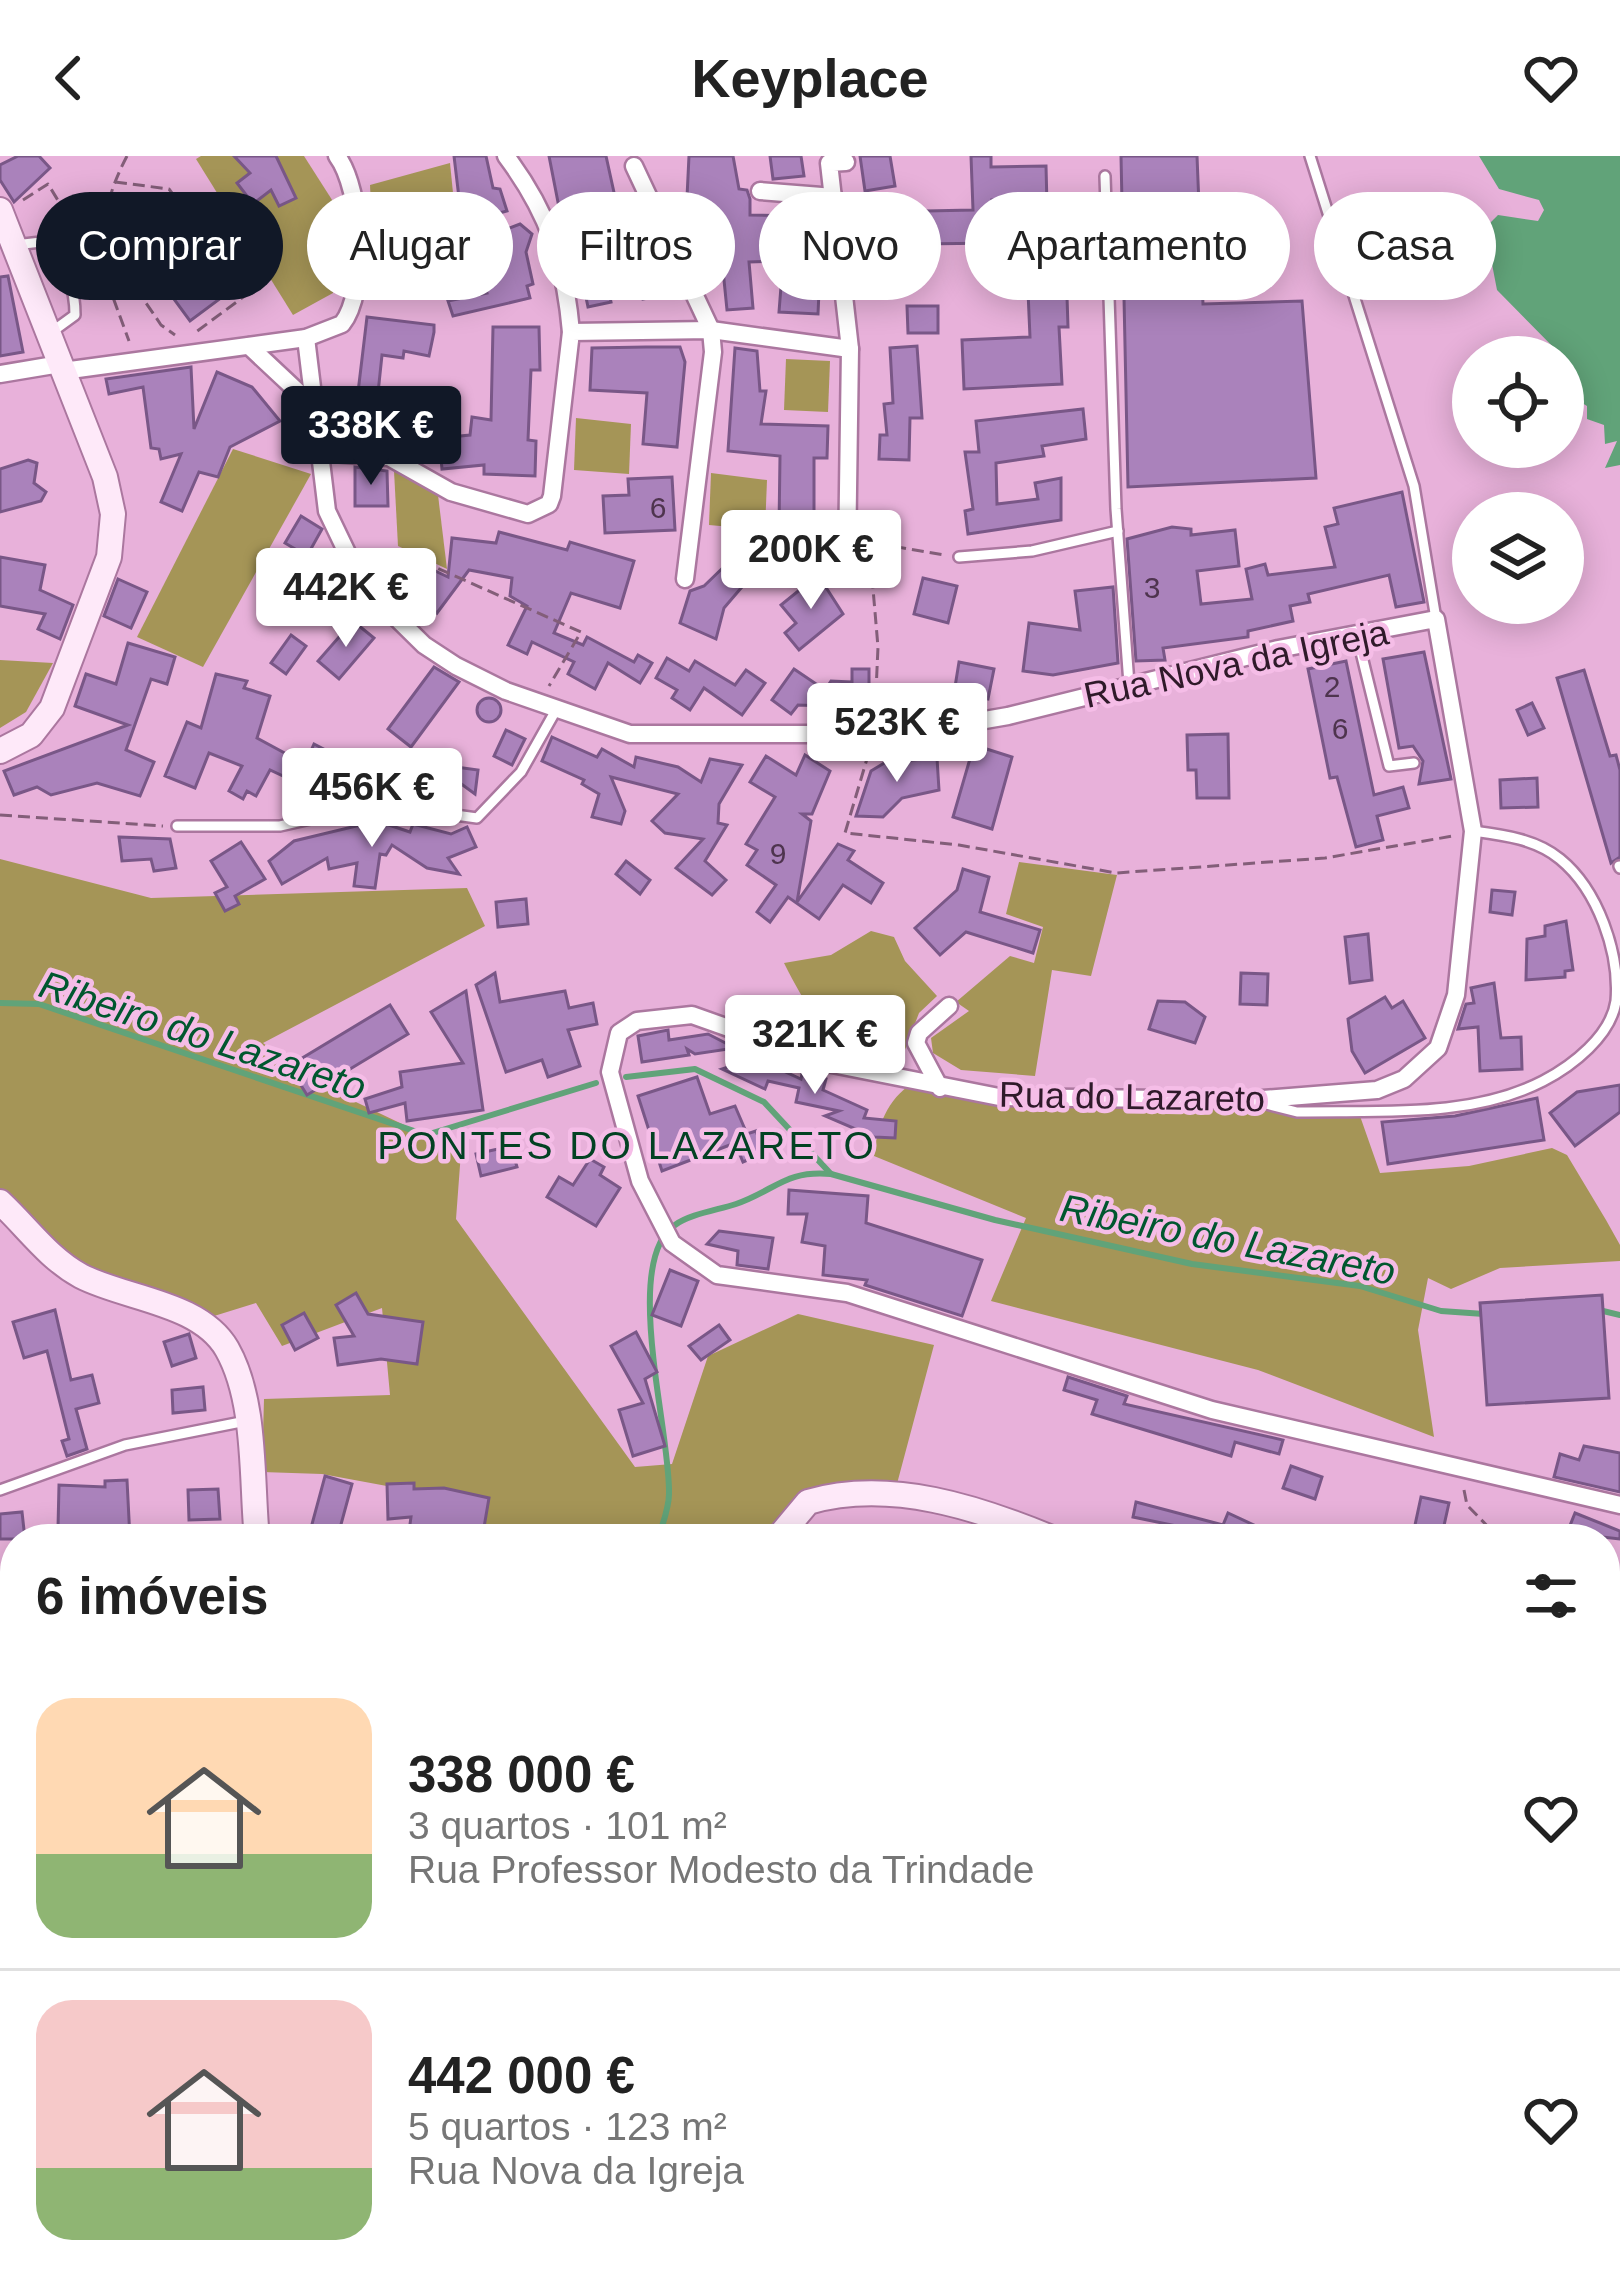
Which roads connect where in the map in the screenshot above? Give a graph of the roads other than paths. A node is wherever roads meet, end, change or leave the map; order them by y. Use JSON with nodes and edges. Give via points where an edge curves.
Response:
{"nodes":[{"id":1,"x":338,"y":156,"type":"edge"},
{"id":2,"x":506,"y":156,"type":"edge"},
{"id":3,"x":1310,"y":156,"type":"edge"},
{"id":4,"x":846,"y":162,"type":"dead end"},
{"id":5,"x":634,"y":166,"type":"dead end"},
{"id":6,"x":1105,"y":176,"type":"dead end"},
{"id":7,"x":760,"y":191,"type":"dead end"},
{"id":8,"x":772,"y":192,"type":"edge"},
{"id":9,"x":833,"y":192,"type":"edge"},
{"id":10,"x":6,"y":208,"type":"edge"},
{"id":11,"x":14,"y":246,"type":"junction"},
{"id":12,"x":845,"y":300,"type":"edge"},
{"id":13,"x":711,"y":330,"type":"junction"},
{"id":14,"x":571,"y":332,"type":"junction"},
{"id":15,"x":48,"y":333,"type":"junction"},
{"id":16,"x":306,"y":338,"type":"junction"},
{"id":17,"x":249,"y":346,"type":"junction"},
{"id":18,"x":850,"y":350,"type":"junction"},
{"id":19,"x":62,"y":368,"type":"junction"},
{"id":20,"x":0,"y":374,"type":"edge"},
{"id":21,"x":312,"y":405,"type":"junction"},
{"id":22,"x":316,"y":452,"type":"junction"},
{"id":23,"x":1118,"y":531,"type":"junction"},
{"id":24,"x":782,"y":551,"type":"dead end"},
{"id":25,"x":959,"y":557,"type":"road end"},
{"id":26,"x":685,"y":580,"type":"dead end"},
{"id":27,"x":1436,"y":619,"type":"junction"},
{"id":28,"x":1358,"y":636,"type":"junction"},
{"id":29,"x":1129,"y":684,"type":"junction"},
{"id":30,"x":548,"y":706,"type":"junction"},
{"id":31,"x":0,"y":751,"type":"edge"},
{"id":32,"x":1414,"y":763,"type":"dead end"},
{"id":33,"x":177,"y":826,"type":"road end"},
{"id":34,"x":1473,"y":831,"type":"junction"},
{"id":35,"x":949,"y":1006,"type":"dead end"},
{"id":36,"x":1620,"y":1022,"type":"edge"},
{"id":37,"x":1606,"y":1026,"type":"junction"},
{"id":38,"x":940,"y":1088,"type":"junction"},
{"id":39,"x":1250,"y":1100,"type":"junction"},
{"id":40,"x":0,"y":1202,"type":"edge"},
{"id":41,"x":247,"y":1421,"type":"junction"},
{"id":42,"x":0,"y":1490,"type":"edge"},
{"id":43,"x":1620,"y":1505,"type":"edge"},
{"id":44,"x":992,"y":1514,"type":"junction"},
{"id":45,"x":256,"y":1524,"type":"edge"},
{"id":46,"x":788,"y":1524,"type":"edge"},
{"id":47,"x":1000,"y":1524,"type":"edge"},
{"id":48,"x":1017,"y":1524,"type":"edge"}],
"edges":[{"from":1,"to":16,"type":"street","via":[[355,194],[355,295],[342,324]]},
{"from":2,"to":14,"type":"street","via":[[546,214],[566,277]]},
{"from":3,"to":27,"type":"lane","name":"Rua do Lazareto","via":[[1414,486]]},
{"from":4,"to":9,"type":"street","via":[[829,163]]},
{"from":5,"to":13,"type":"street"},
{"from":6,"to":23,"type":"lane"},
{"from":7,"to":8,"type":"street"},
{"from":10,"to":11,"type":"main road"},
{"from":11,"to":15,"type":"main road"},
{"from":11,"to":15,"type":"lane","via":[[41,242],[72,285],[71,322]]},
{"from":12,"to":18,"type":"street"},
{"from":13,"to":14,"type":"street"},
{"from":13,"to":18,"type":"street"},
{"from":13,"to":26,"type":"street"},
{"from":14,"to":22,"type":"street","via":[[552,496],[540,510],[490,507],[389,458]]},
{"from":15,"to":19,"type":"main road"},
{"from":16,"to":17,"type":"street"},
{"from":16,"to":21,"type":"street","name":"Rua Nova da Igreja"},
{"from":17,"to":19,"type":"street"},
{"from":17,"to":21,"type":"street"},
{"from":18,"to":24,"type":"street","via":[[847,560]]},
{"from":19,"to":20,"type":"street"},
{"from":19,"to":31,"type":"main road","via":[[110,494],[109,557],[52,708],[31,735]]},
{"from":21,"to":22,"type":"street","name":"Rua Nova da Igreja"},
{"from":22,"to":30,"type":"street","name":"Rua Nova da Igreja","via":[[341,550],[368,591],[424,646]]},
{"from":23,"to":25,"type":"lane"},
{"from":23,"to":29,"type":"lane"},
{"from":27,"to":28,"type":"street","name":"Rua Nova da Igreja"},
{"from":27,"to":34,"type":"street","name":"Rua do Lazareto"},
{"from":28,"to":29,"type":"street","name":"Rua Nova da Igreja"},
{"from":28,"to":32,"type":"lane","via":[[1389,766]]},
{"from":29,"to":30,"type":"street","name":"Rua Nova da Igreja","via":[[1008,716],[874,735],[662,737]]},
{"from":30,"to":33,"type":"lane","via":[[521,772],[477,818],[376,804],[280,826]]},
{"from":34,"to":37,"type":"lane","via":[[1535,844],[1585,887],[1612,945],[1616,1002]]},
{"from":34,"to":39,"type":"street","name":"Rua do Lazareto","via":[[1456,995],[1427,1063],[1377,1090]]},
{"from":35,"to":38,"type":"street","via":[[916,1043]]},
{"from":36,"to":37,"type":"lane"},
{"from":37,"to":39,"type":"lane","via":[[1543,1081],[1490,1101],[1297,1112]]},
{"from":38,"to":39,"type":"street","name":"Rua do Lazareto","via":[[1000,1097]]},
{"from":38,"to":43,"type":"street","name":"Rua do Lazareto","via":[[826,1063],[692,1015],[637,1021],[619,1033],[610,1072],[650,1204],[672,1243],[717,1275],[847,1293],[1212,1410]]},
{"from":40,"to":41,"type":"main road","via":[[82,1276],[214,1333],[240,1382]]},
{"from":41,"to":42,"type":"lane","via":[[125,1445]]},
{"from":41,"to":45,"type":"main road"},
{"from":44,"to":46,"type":"main road","via":[[895,1496],[817,1499]]},
{"from":44,"to":47,"type":"street"},
{"from":44,"to":48,"type":"main road"}]}
